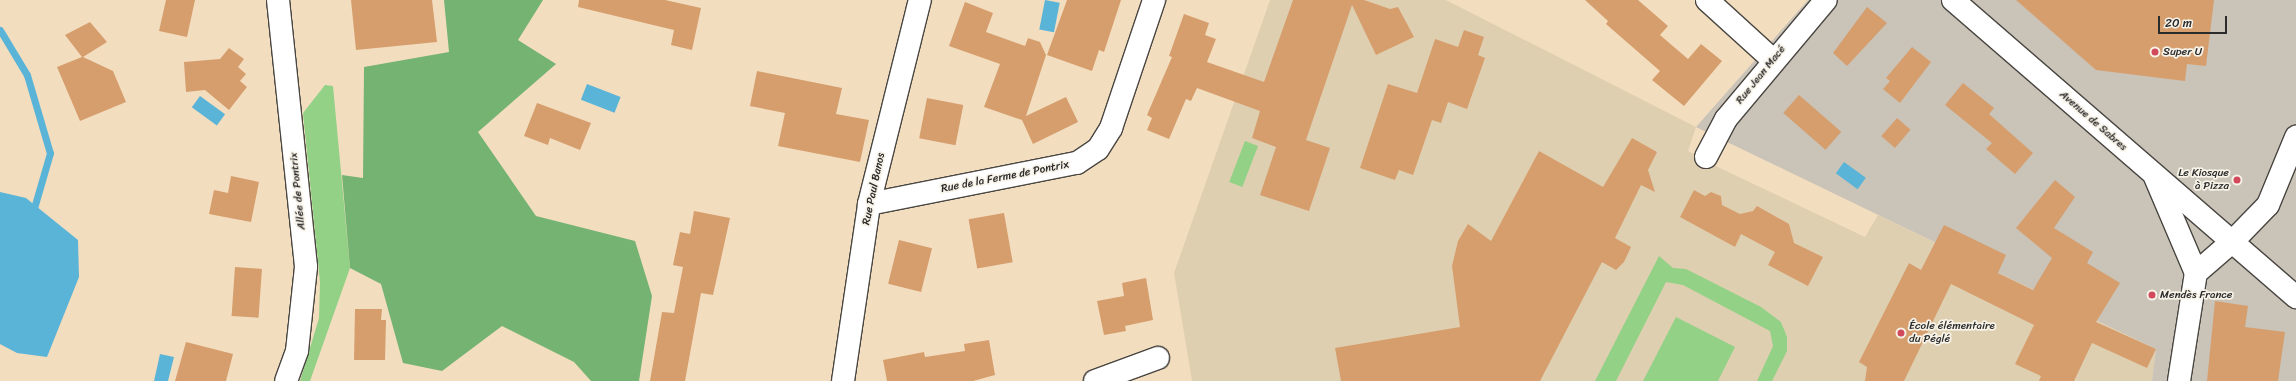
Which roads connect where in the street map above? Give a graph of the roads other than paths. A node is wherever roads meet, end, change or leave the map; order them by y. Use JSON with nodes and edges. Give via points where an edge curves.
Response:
{"nodes":[{"id":1,"x":278,"y":0,"type":"edge"},
{"id":2,"x":920,"y":0,"type":"edge"},
{"id":3,"x":1154,"y":0,"type":"edge"},
{"id":4,"x":1707,"y":0,"type":"edge"},
{"id":5,"x":1826,"y":0,"type":"edge"},
{"id":6,"x":1953,"y":0,"type":"edge"},
{"id":7,"x":1773,"y":60,"type":"junction"},
{"id":8,"x":2296,"y":137,"type":"edge"},
{"id":9,"x":1706,"y":157,"type":"dead end"},
{"id":10,"x":2153,"y":173,"type":"junction"},
{"id":11,"x":868,"y":204,"type":"junction"},
{"id":12,"x":2233,"y":241,"type":"junction"},
{"id":13,"x":2196,"y":273,"type":"junction"},
{"id":14,"x":2296,"y":297,"type":"edge"},
{"id":15,"x":1158,"y":358,"type":"dead end"},
{"id":16,"x":286,"y":381,"type":"edge"},
{"id":17,"x":843,"y":381,"type":"edge"},
{"id":18,"x":1095,"y":381,"type":"edge"},
{"id":19,"x":2179,"y":381,"type":"edge"}],
"edges":[{"from":1,"to":16,"type":"street","name":"Allée de Pontrix","via":[[306,267],[297,351]]},
{"from":2,"to":11,"type":"street","name":"Rue Paul Banos"},
{"from":3,"to":11,"type":"street","name":"Rue de la Ferme de Pontrix","via":[[1111,128],[1098,149],[1077,162]]},
{"from":4,"to":7,"type":"street"},
{"from":5,"to":7,"type":"street","name":"Rue Jean Macé"},
{"from":6,"to":10,"type":"street","name":"Avenue de Sabres"},
{"from":7,"to":9,"type":"street","name":"Rue Jean Macé","via":[[1726,119]]},
{"from":8,"to":12,"type":"street","via":[[2268,205]]},
{"from":10,"to":12,"type":"street","name":"Avenue de Sabres"},
{"from":10,"to":13,"type":"street"},
{"from":11,"to":17,"type":"street","name":"Rue Paul Banos"},
{"from":12,"to":13,"type":"street"},
{"from":12,"to":14,"type":"street","name":"Avenue de Sabres"},
{"from":13,"to":19,"type":"street"},
{"from":15,"to":18,"type":"street"}]}
